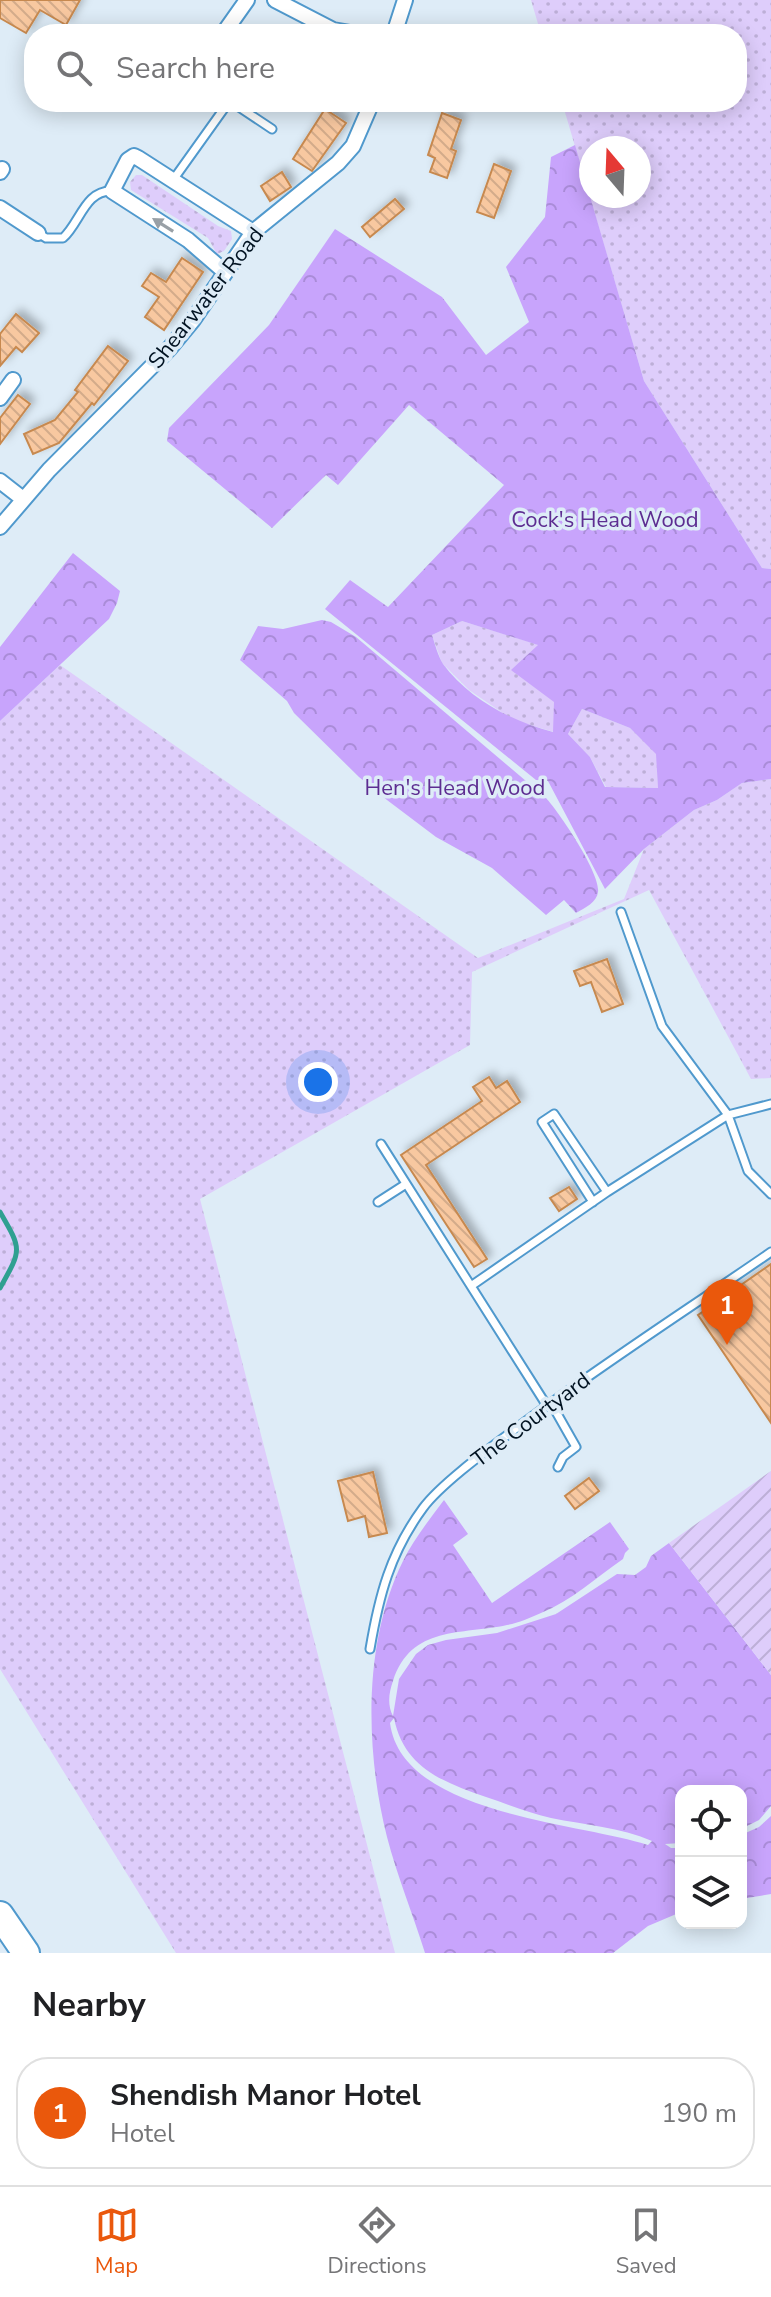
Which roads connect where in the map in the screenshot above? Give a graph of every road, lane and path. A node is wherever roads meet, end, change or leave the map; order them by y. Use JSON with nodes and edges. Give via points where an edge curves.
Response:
{"nodes":[{"id":1,"x":247,"y":0,"type":"edge"},
{"id":2,"x":275,"y":0,"type":"edge"},
{"id":3,"x":405,"y":0,"type":"edge"},
{"id":4,"x":230,"y":24,"type":"edge"},
{"id":5,"x":321,"y":24,"type":"edge"},
{"id":6,"x":397,"y":24,"type":"edge"},
{"id":7,"x":222,"y":112,"type":"edge"},
{"id":8,"x":246,"y":112,"type":"edge"},
{"id":9,"x":368,"y":112,"type":"edge"},
{"id":10,"x":272,"y":129,"type":"dead end"},
{"id":11,"x":173,"y":180,"type":"junction"},
{"id":12,"x":112,"y":191,"type":"junction"},
{"id":13,"x":0,"y":208,"type":"edge"},
{"id":14,"x":253,"y":232,"type":"junction"},
{"id":15,"x":38,"y":233,"type":"joint"},
{"id":16,"x":225,"y":272,"type":"junction"},
{"id":17,"x":13,"y":380,"type":"dead end"},
{"id":18,"x":0,"y":398,"type":"edge"},
{"id":19,"x":0,"y":481,"type":"edge"},
{"id":20,"x":23,"y":499,"type":"junction"},
{"id":21,"x":0,"y":527,"type":"edge"},
{"id":22,"x":621,"y":912,"type":"dead end"},
{"id":23,"x":771,"y":1104,"type":"edge"},
{"id":24,"x":728,"y":1115,"type":"junction"},
{"id":25,"x":381,"y":1144,"type":"dead end"},
{"id":26,"x":406,"y":1184,"type":"junction"},
{"id":27,"x":607,"y":1192,"type":"junction"},
{"id":28,"x":771,"y":1194,"type":"edge"},
{"id":29,"x":378,"y":1202,"type":"dead end"},
{"id":30,"x":593,"y":1202,"type":"junction"},
{"id":31,"x":771,"y":1252,"type":"edge"},
{"id":32,"x":471,"y":1286,"type":"junction"},
{"id":33,"x":549,"y":1404,"type":"junction"},
{"id":34,"x":558,"y":1467,"type":"dead end"},
{"id":35,"x":370,"y":1649,"type":"dead end"},
{"id":36,"x":0,"y":1915,"type":"edge"},
{"id":37,"x":26,"y":1953,"type":"edge"}],
"edges":[{"from":1,"to":4,"type":"street"},
{"from":2,"to":5,"type":"street"},
{"from":3,"to":6,"type":"street"},
{"from":7,"to":11,"type":"lane"},
{"from":8,"to":10,"type":"lane"},
{"from":9,"to":14,"type":"street","name":"Shearwater Road","via":[[353,146],[338,163]]},
{"from":11,"to":12,"type":"street","via":[[134,156]]},
{"from":11,"to":14,"type":"street"},
{"from":12,"to":15,"type":"lane","via":[[94,196],[63,238]]},
{"from":16,"to":12,"type":"street","one_way":true,"via":[[188,240]]},
{"from":13,"to":15,"type":"street"},
{"from":14,"to":16,"type":"street","name":"Shearwater Road"},
{"from":16,"to":20,"type":"street","name":"Shearwater Road","via":[[169,349]]},
{"from":17,"to":18,"type":"street"},
{"from":19,"to":20,"type":"street"},
{"from":20,"to":21,"type":"street","name":"Shearwater Road"},
{"from":22,"to":24,"type":"lane","via":[[662,1026]]},
{"from":23,"to":24,"type":"lane"},
{"from":24,"to":27,"type":"lane"},
{"from":24,"to":28,"type":"lane","via":[[748,1171]]},
{"from":25,"to":26,"type":"lane"},
{"from":26,"to":29,"type":"lane"},
{"from":26,"to":32,"type":"lane"},
{"from":27,"to":30,"type":"lane"},
{"from":27,"to":30,"type":"lane","via":[[554,1114],[542,1122]]},
{"from":30,"to":32,"type":"lane"},
{"from":31,"to":33,"type":"lane","name":"The Courtyard"},
{"from":32,"to":33,"type":"lane"},
{"from":33,"to":34,"type":"lane","via":[[576,1447]]},
{"from":33,"to":35,"type":"lane","name":"The Courtyard","via":[[425,1505],[400,1543],[379,1597]]},
{"from":36,"to":37,"type":"highway"}]}
